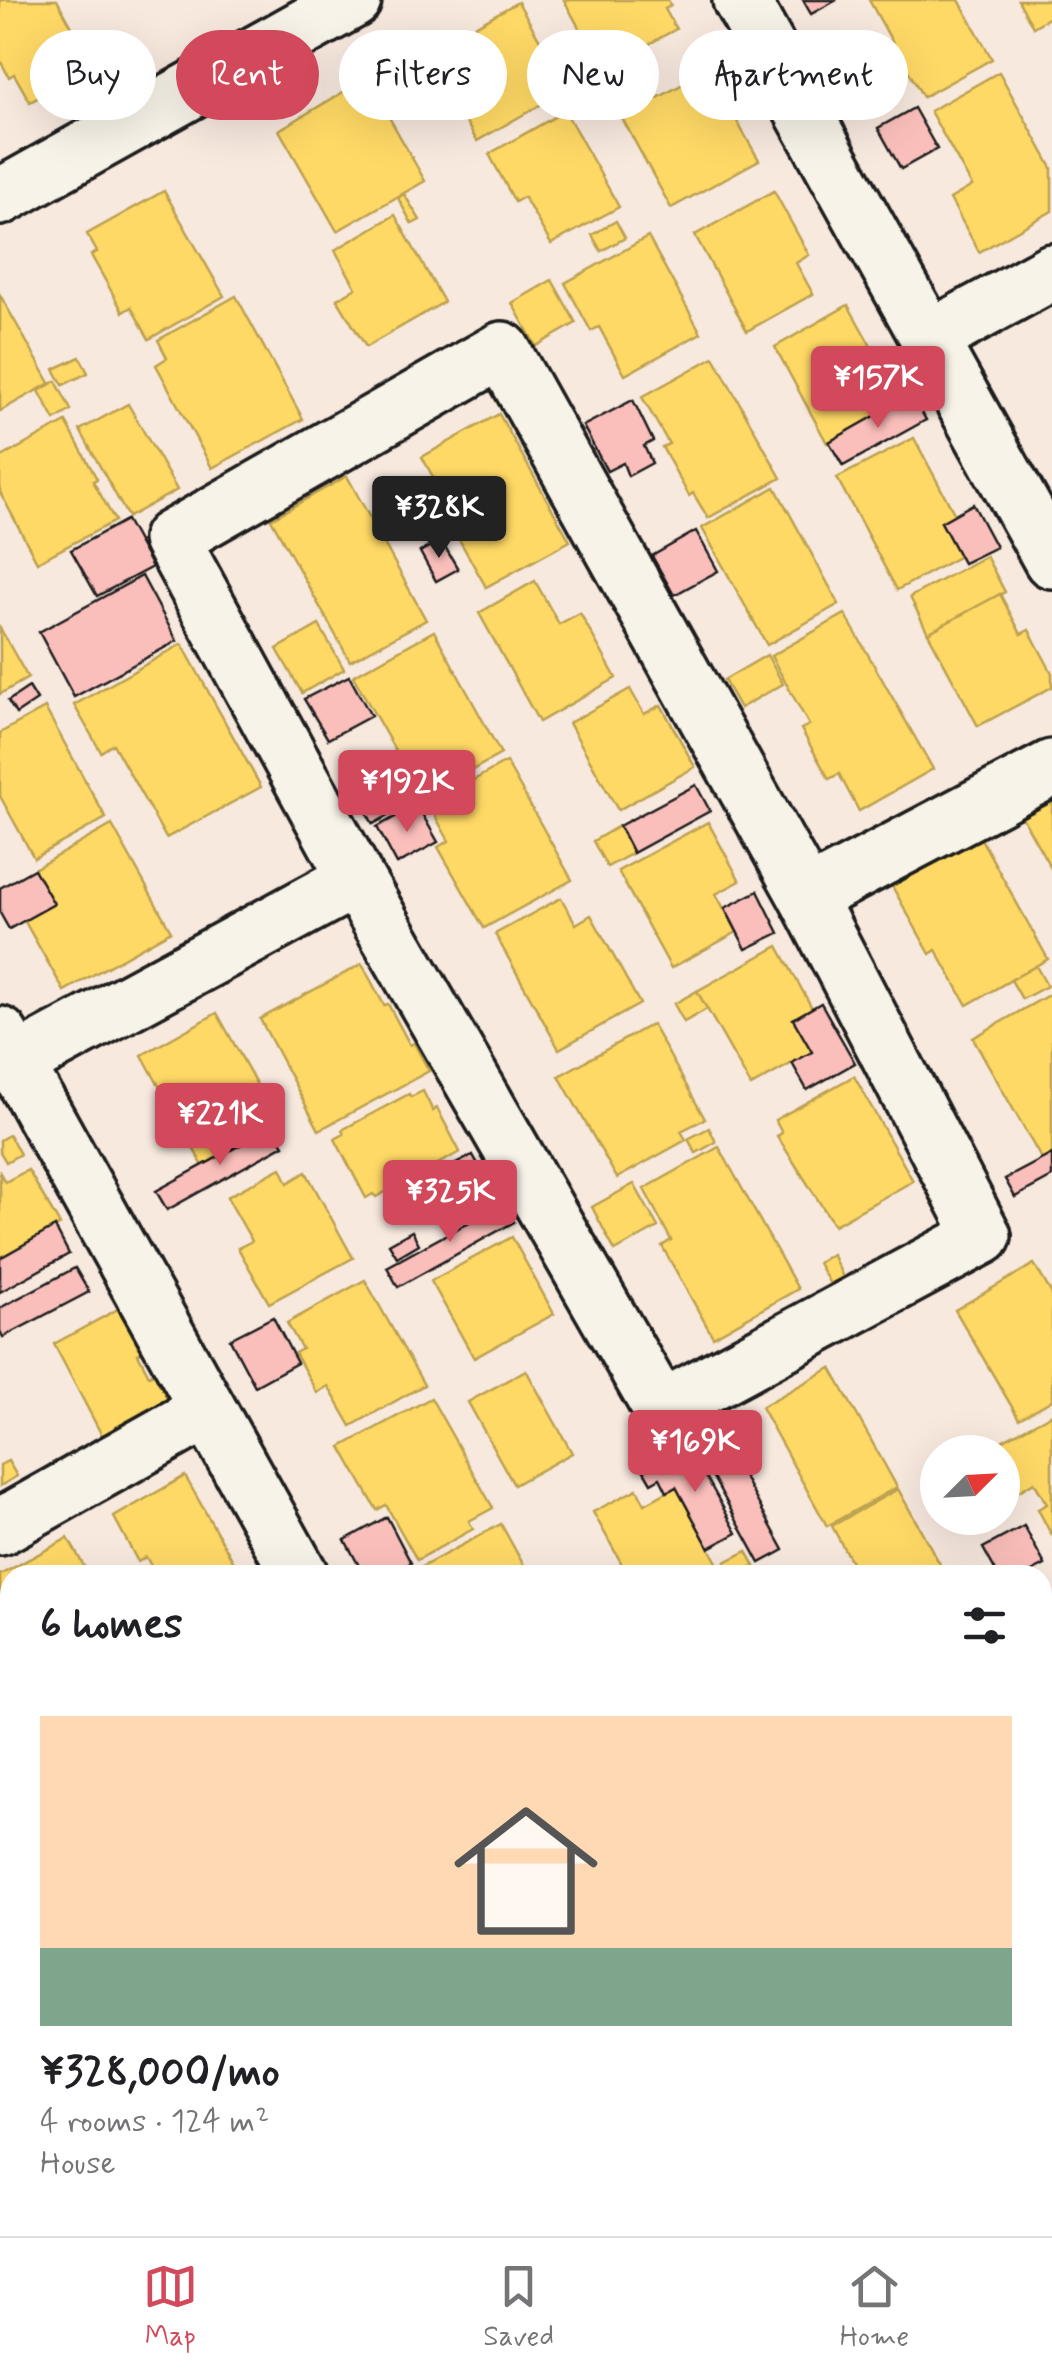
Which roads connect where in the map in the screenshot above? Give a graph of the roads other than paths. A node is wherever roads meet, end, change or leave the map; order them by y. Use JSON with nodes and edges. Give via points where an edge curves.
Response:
{"nodes":[{"id":1,"x":352,"y":0,"type":"edge"},
{"id":2,"x":742,"y":0,"type":"edge"},
{"id":3,"x":0,"y":197,"type":"edge"},
{"id":4,"x":1052,"y":272,"type":"edge"},
{"id":5,"x":929,"y":339,"type":"junction"},
{"id":6,"x":1052,"y":560,"type":"edge"},
{"id":7,"x":1052,"y":768,"type":"edge"},
{"id":8,"x":356,"y":879,"type":"junction"},
{"id":9,"x":808,"y":898,"type":"junction"},
{"id":10,"x":8,"y":1049,"type":"edge"},
{"id":11,"x":208,"y":1410,"type":"junction"},
{"id":12,"x":0,"y":1527,"type":"edge"},
{"id":13,"x":294,"y":1565,"type":"edge"}],
"edges":[{"from":1,"to":3,"type":"street"},
{"from":2,"to":5,"type":"street"},
{"from":4,"to":5,"type":"street"},
{"from":5,"to":6,"type":"street"},
{"from":7,"to":9,"type":"street"},
{"from":8,"to":9,"type":"street","via":[[661,1409],[984,1236]]},
{"from":8,"to":9,"type":"street","via":[[171,539],[502,350]]},
{"from":8,"to":10,"type":"street"},
{"from":10,"to":11,"type":"street"},
{"from":11,"to":12,"type":"street"},
{"from":11,"to":13,"type":"street"}]}
